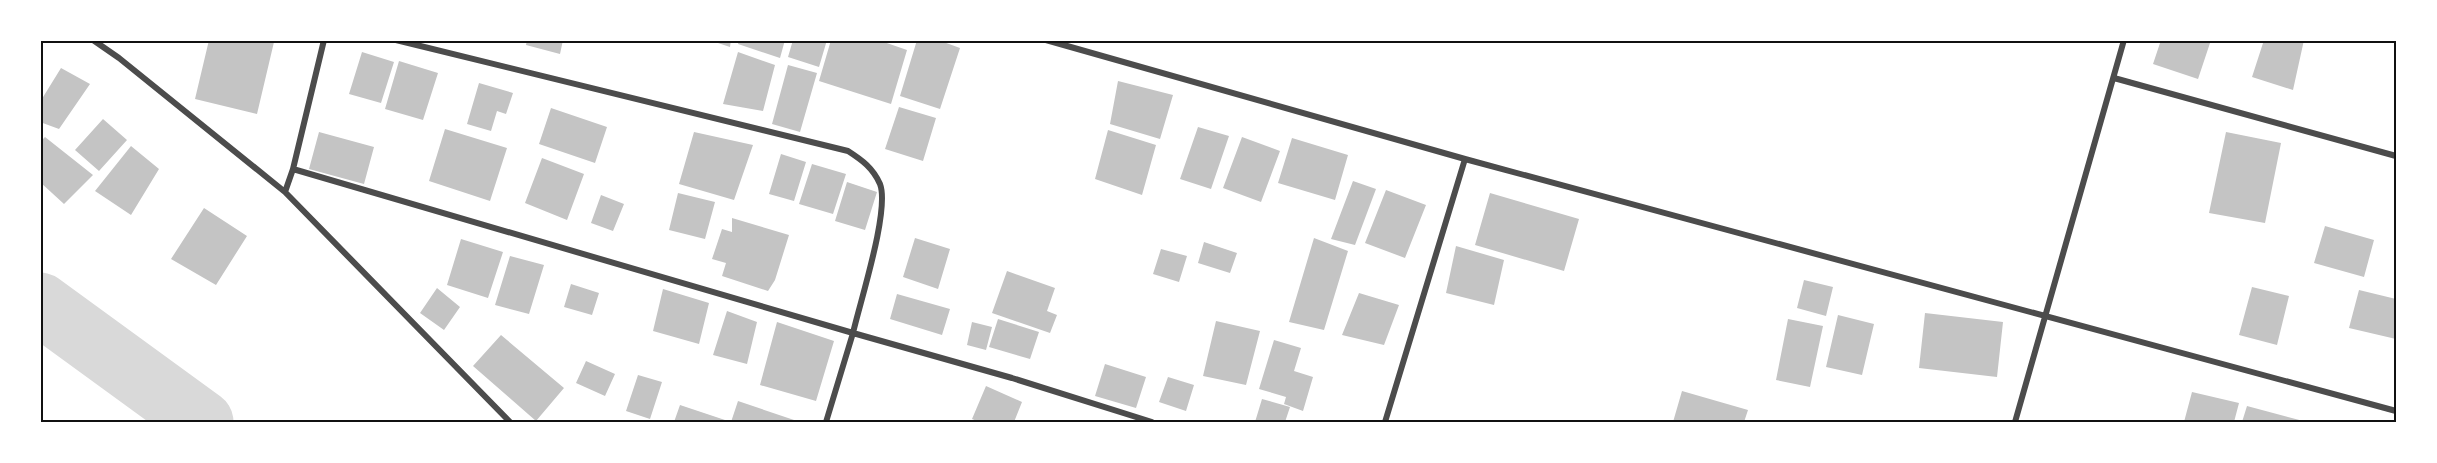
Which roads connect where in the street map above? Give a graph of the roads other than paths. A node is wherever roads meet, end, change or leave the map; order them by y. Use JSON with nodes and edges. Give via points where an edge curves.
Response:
{"nodes":[{"id":1,"x":93,"y":40,"type":"edge"},
{"id":2,"x":324,"y":40,"type":"edge"},
{"id":3,"x":396,"y":40,"type":"edge"},
{"id":4,"x":1046,"y":40,"type":"edge"},
{"id":5,"x":2124,"y":40,"type":"edge"},
{"id":6,"x":2114,"y":78,"type":"junction"},
{"id":7,"x":2397,"y":156,"type":"edge"},
{"id":8,"x":1465,"y":159,"type":"junction"},
{"id":9,"x":293,"y":169,"type":"junction"},
{"id":10,"x":285,"y":192,"type":"junction"},
{"id":11,"x":2046,"y":316,"type":"junction"},
{"id":12,"x":853,"y":333,"type":"junction"},
{"id":13,"x":2397,"y":411,"type":"edge"},
{"id":14,"x":510,"y":423,"type":"edge"},
{"id":15,"x":826,"y":423,"type":"edge"},
{"id":16,"x":1152,"y":423,"type":"edge"},
{"id":17,"x":1385,"y":423,"type":"edge"},
{"id":18,"x":2015,"y":423,"type":"edge"}],
"edges":[{"from":1,"to":10,"type":"street"},
{"from":2,"to":9,"type":"street"},
{"from":3,"to":12,"type":"street","via":[[848,151],[869,165],[881,185],[882,213]]},
{"from":4,"to":8,"type":"street"},
{"from":5,"to":6,"type":"street"},
{"from":6,"to":7,"type":"street"},
{"from":6,"to":11,"type":"street"},
{"from":8,"to":11,"type":"street"},
{"from":8,"to":17,"type":"street"},
{"from":9,"to":10,"type":"street"},
{"from":9,"to":12,"type":"street"},
{"from":10,"to":14,"type":"street"},
{"from":11,"to":13,"type":"street"},
{"from":11,"to":18,"type":"street"},
{"from":12,"to":15,"type":"street"},
{"from":12,"to":16,"type":"street"}]}
